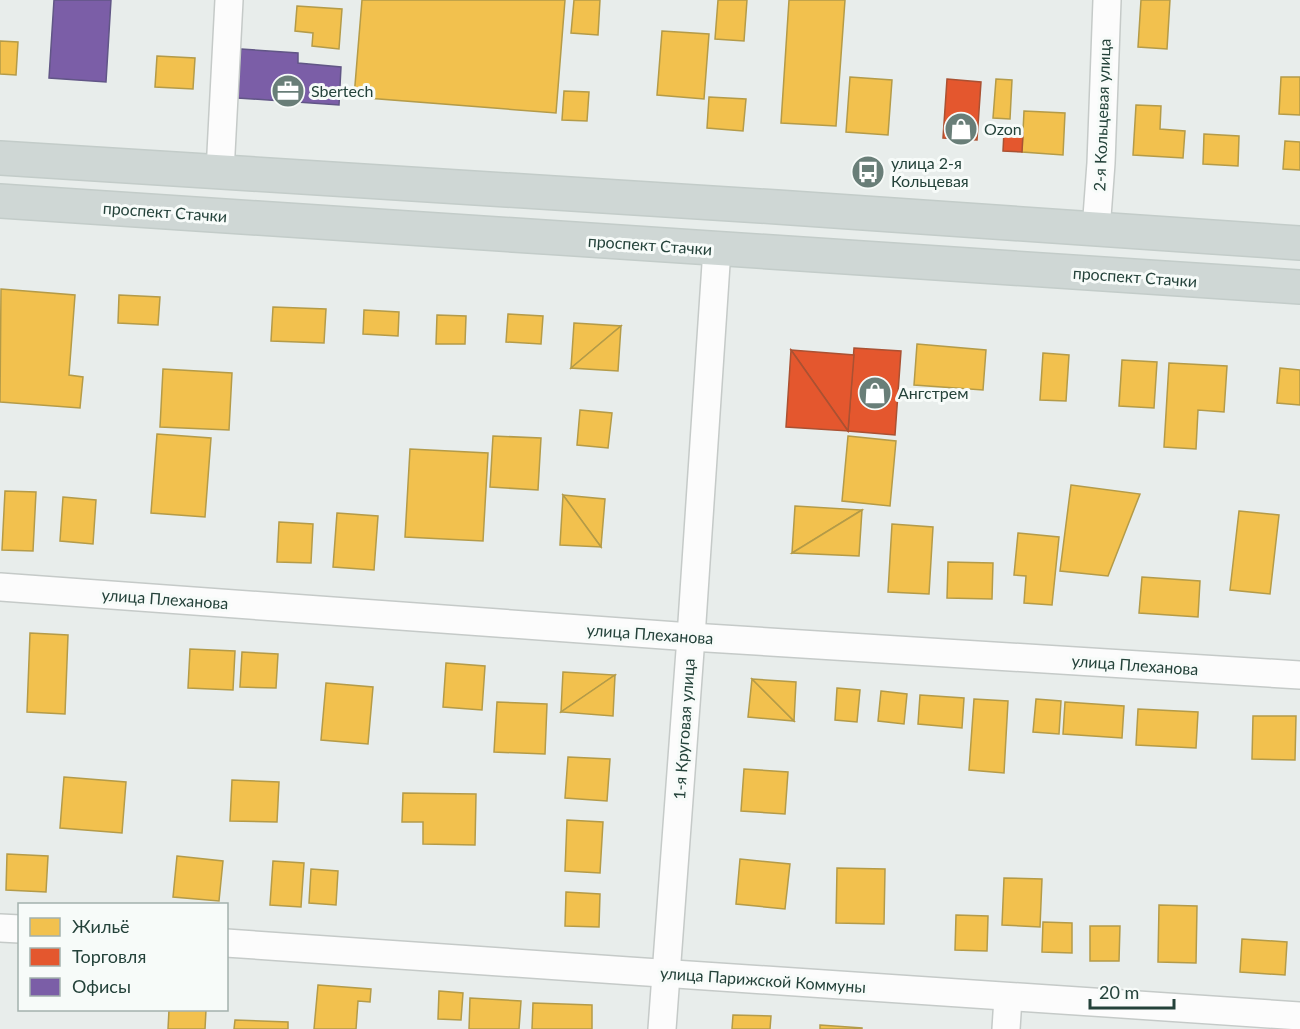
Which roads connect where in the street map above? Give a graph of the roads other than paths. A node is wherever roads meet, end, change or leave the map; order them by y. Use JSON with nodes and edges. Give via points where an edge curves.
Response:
{"nodes":[{"id":1,"x":229,"y":0,"type":"edge"},
{"id":2,"x":1107,"y":0,"type":"edge"},
{"id":3,"x":0,"y":158,"type":"edge"},
{"id":4,"x":220,"y":172,"type":"junction"},
{"id":5,"x":0,"y":201,"type":"edge"},
{"id":6,"x":1096,"y":230,"type":"junction"},
{"id":7,"x":1300,"y":243,"type":"edge"},
{"id":8,"x":717,"y":249,"type":"junction"},
{"id":9,"x":1300,"y":287,"type":"edge"},
{"id":10,"x":0,"y":587,"type":"edge"},
{"id":11,"x":691,"y":637,"type":"junction"},
{"id":12,"x":1300,"y":675,"type":"edge"},
{"id":13,"x":0,"y":928,"type":"edge"},
{"id":14,"x":18,"y":929,"type":"edge"},
{"id":15,"x":228,"y":943,"type":"edge"},
{"id":16,"x":665,"y":973,"type":"junction"},
{"id":17,"x":1008,"y":998,"type":"junction"},
{"id":18,"x":1300,"y":1016,"type":"edge"},
{"id":19,"x":662,"y":1029,"type":"edge"},
{"id":20,"x":1006,"y":1029,"type":"edge"}],
"edges":[{"from":1,"to":4,"type":"street"},
{"from":2,"to":6,"type":"street","name":"2-я Кольцевая улица"},
{"from":3,"to":4,"type":"main road"},
{"from":4,"to":6,"type":"main road"},
{"from":5,"to":8,"type":"main road","name":"проспект Стачки"},
{"from":6,"to":7,"type":"main road"},
{"from":8,"to":9,"type":"main road","name":"проспект Стачки"},
{"from":8,"to":11,"type":"street","name":"1-я Круговая улица"},
{"from":10,"to":11,"type":"street","name":"улица Плеханова"},
{"from":11,"to":12,"type":"street","name":"улица Плеханова"},
{"from":11,"to":16,"type":"street","name":"1-я Круговая улица"},
{"from":13,"to":14,"type":"street"},
{"from":15,"to":16,"type":"street","name":"улица Парижской Коммуны"},
{"from":16,"to":17,"type":"street","name":"улица Парижской Коммуны"},
{"from":16,"to":19,"type":"street","name":"1-я Круговая улица"},
{"from":17,"to":18,"type":"street","name":"улица Парижской Коммуны"},
{"from":17,"to":20,"type":"street"}]}
